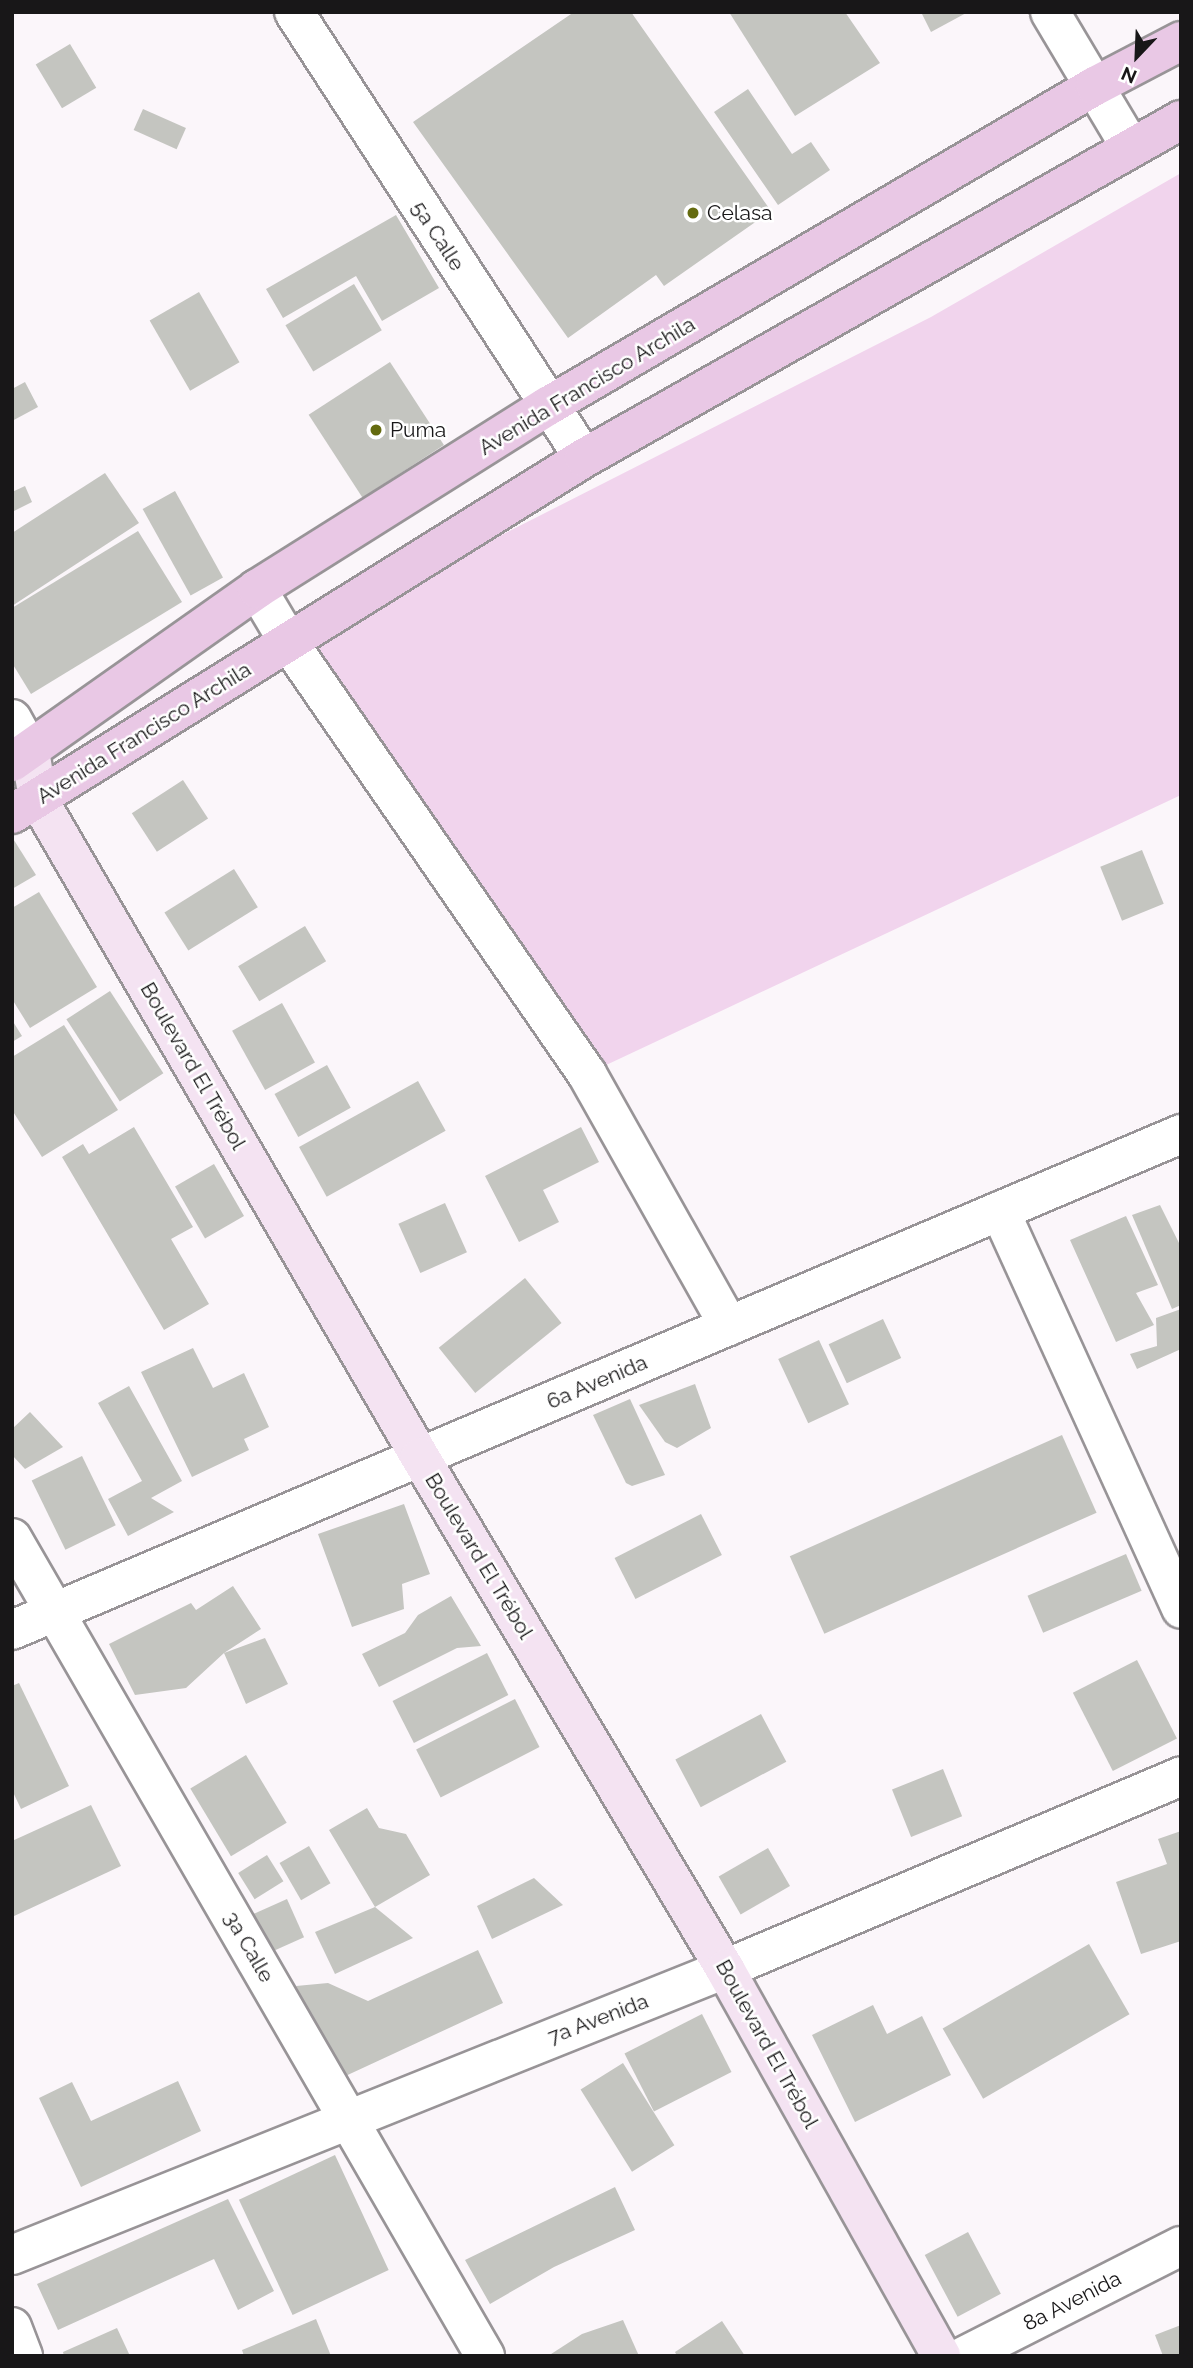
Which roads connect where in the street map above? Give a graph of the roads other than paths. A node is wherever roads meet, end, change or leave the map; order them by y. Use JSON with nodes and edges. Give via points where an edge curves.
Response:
{"nodes":[{"id":1,"x":294,"y":12,"type":"edge"},
{"id":2,"x":1050,"y":12,"type":"edge"},
{"id":3,"x":1181,"y":41,"type":"edge"},
{"id":4,"x":1096,"y":86,"type":"junction"},
{"id":5,"x":1181,"y":120,"type":"edge"},
{"id":6,"x":1131,"y":148,"type":"junction"},
{"id":7,"x":548,"y":406,"type":"junction"},
{"id":8,"x":584,"y":458,"type":"junction"},
{"id":9,"x":257,"y":589,"type":"junction"},
{"id":10,"x":289,"y":643,"type":"junction"},
{"id":11,"x":18,"y":744,"type":"edge"},
{"id":12,"x":25,"y":807,"type":"edge"},
{"id":13,"x":1181,"y":1133,"type":"edge"},
{"id":14,"x":1000,"y":1211,"type":"junction"},
{"id":15,"x":729,"y":1326,"type":"junction"},
{"id":16,"x":420,"y":1457,"type":"junction"},
{"id":17,"x":12,"y":1538,"type":"edge"},
{"id":18,"x":1181,"y":1609,"type":"edge"},
{"id":19,"x":56,"y":1611,"type":"junction"},
{"id":20,"x":12,"y":1630,"type":"edge"},
{"id":21,"x":1181,"y":1776,"type":"edge"},
{"id":22,"x":725,"y":1969,"type":"junction"},
{"id":23,"x":347,"y":2118,"type":"junction"},
{"id":24,"x":1181,"y":2246,"type":"edge"},
{"id":25,"x":12,"y":2255,"type":"edge"},
{"id":26,"x":12,"y":2327,"type":"edge"},
{"id":27,"x":23,"y":2356,"type":"edge"},
{"id":28,"x":485,"y":2356,"type":"edge"},
{"id":29,"x":941,"y":2356,"type":"edge"},
{"id":30,"x":964,"y":2356,"type":"edge"}],
"edges":[{"from":1,"to":7,"type":"street","name":"5a Calle"},
{"from":2,"to":4,"type":"street"},
{"from":3,"to":4,"type":"main road","name":"Avenida Francisco Archila"},
{"from":4,"to":6,"type":"street"},
{"from":4,"to":7,"type":"main road","name":"Avenida Francisco Archila"},
{"from":5,"to":6,"type":"main road","name":"Avenida Francisco Archila"},
{"from":6,"to":8,"type":"main road","name":"Avenida Francisco Archila"},
{"from":7,"to":8,"type":"street","name":"5a Calle"},
{"from":7,"to":9,"type":"main road","name":"Avenida Francisco Archila"},
{"from":8,"to":10,"type":"main road","name":"Avenida Francisco Archila"},
{"from":9,"to":10,"type":"street"},
{"from":9,"to":11,"type":"main road","name":"Avenida Francisco Archila"},
{"from":10,"to":12,"type":"main road","name":"Avenida Francisco Archila"},
{"from":10,"to":15,"type":"street","via":[[587,1074]]},
{"from":11,"to":12,"type":"main road","name":"Boulevard El Trébol"},
{"from":12,"to":16,"type":"main road","name":"Boulevard El Trébol"},
{"from":13,"to":14,"type":"street","name":"6a Avenida"},
{"from":14,"to":15,"type":"street","name":"6a Avenida"},
{"from":14,"to":18,"type":"street"},
{"from":15,"to":16,"type":"street","name":"6a Avenida"},
{"from":16,"to":19,"type":"street","name":"6a Avenida"},
{"from":16,"to":22,"type":"main road","name":"Boulevard El Trébol"},
{"from":17,"to":19,"type":"street","name":"3a Calle"},
{"from":19,"to":20,"type":"street","name":"6a Avenida"},
{"from":19,"to":23,"type":"street","name":"3a Calle"},
{"from":21,"to":22,"type":"street","name":"7a Avenida"},
{"from":22,"to":23,"type":"street","name":"7a Avenida"},
{"from":22,"to":29,"type":"main road","name":"Boulevard El Trébol"},
{"from":23,"to":25,"type":"street","name":"7a Avenida"},
{"from":23,"to":28,"type":"street","name":"3a Calle"},
{"from":24,"to":30,"type":"street","name":"8a Avenida"},
{"from":26,"to":27,"type":"street"}]}
